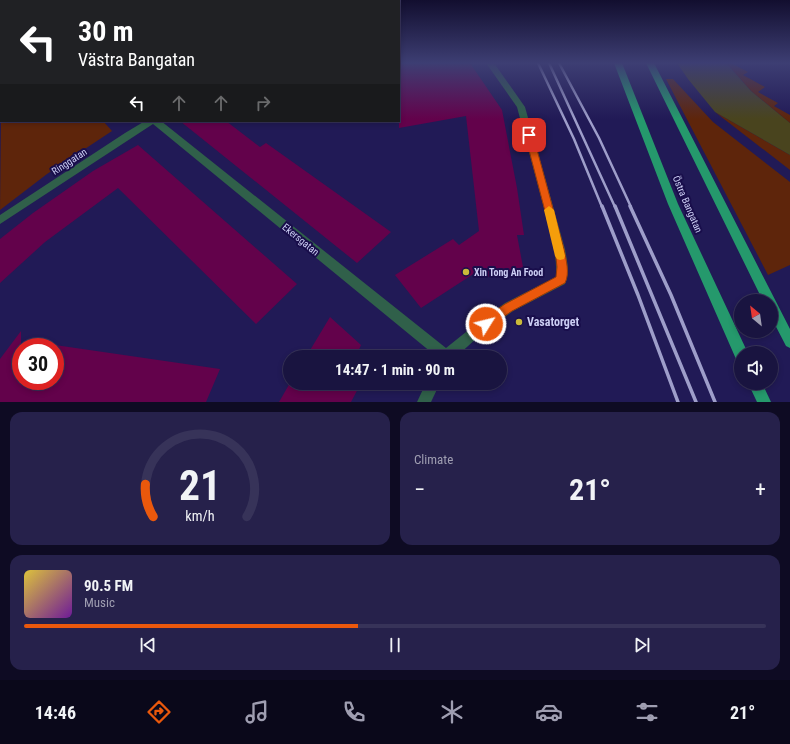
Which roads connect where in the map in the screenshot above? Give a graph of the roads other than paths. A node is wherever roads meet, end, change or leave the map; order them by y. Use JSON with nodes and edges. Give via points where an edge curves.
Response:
{"nodes":[{"id":1,"x":503,"y":82,"type":"edge"},
{"id":2,"x":625,"y":82,"type":"edge"},
{"id":3,"x":659,"y":82,"type":"edge"},
{"id":4,"x":149,"y":122,"type":"edge"},
{"id":5,"x":156,"y":122,"type":"edge"},
{"id":6,"x":0,"y":220,"type":"edge"},
{"id":7,"x":765,"y":294,"type":"edge"},
{"id":8,"x":778,"y":319,"type":"edge"},
{"id":9,"x":788,"y":338,"type":"edge"},
{"id":10,"x":737,"y":346,"type":"edge"},
{"id":11,"x":437,"y":350,"type":"edge"},
{"id":12,"x":454,"y":350,"type":"edge"},
{"id":13,"x":430,"y":390,"type":"edge"},
{"id":14,"x":758,"y":390,"type":"edge"},
{"id":15,"x":424,"y":402,"type":"edge"},
{"id":16,"x":764,"y":402,"type":"edge"}],
"edges":[{"from":1,"to":12,"type":"street","via":[[521,107],[560,249],[561,280],[509,307]]},
{"from":2,"to":10,"type":"main road","name":"Östra Bangatan","via":[[673,204]]},
{"from":3,"to":7,"type":"main road"},
{"from":4,"to":6,"type":"street","name":"Ringgatan"},
{"from":5,"to":11,"type":"street","name":"Ekersgatan"},
{"from":8,"to":9,"type":"main road"},
{"from":13,"to":15,"type":"street"},
{"from":14,"to":16,"type":"main road"}]}
